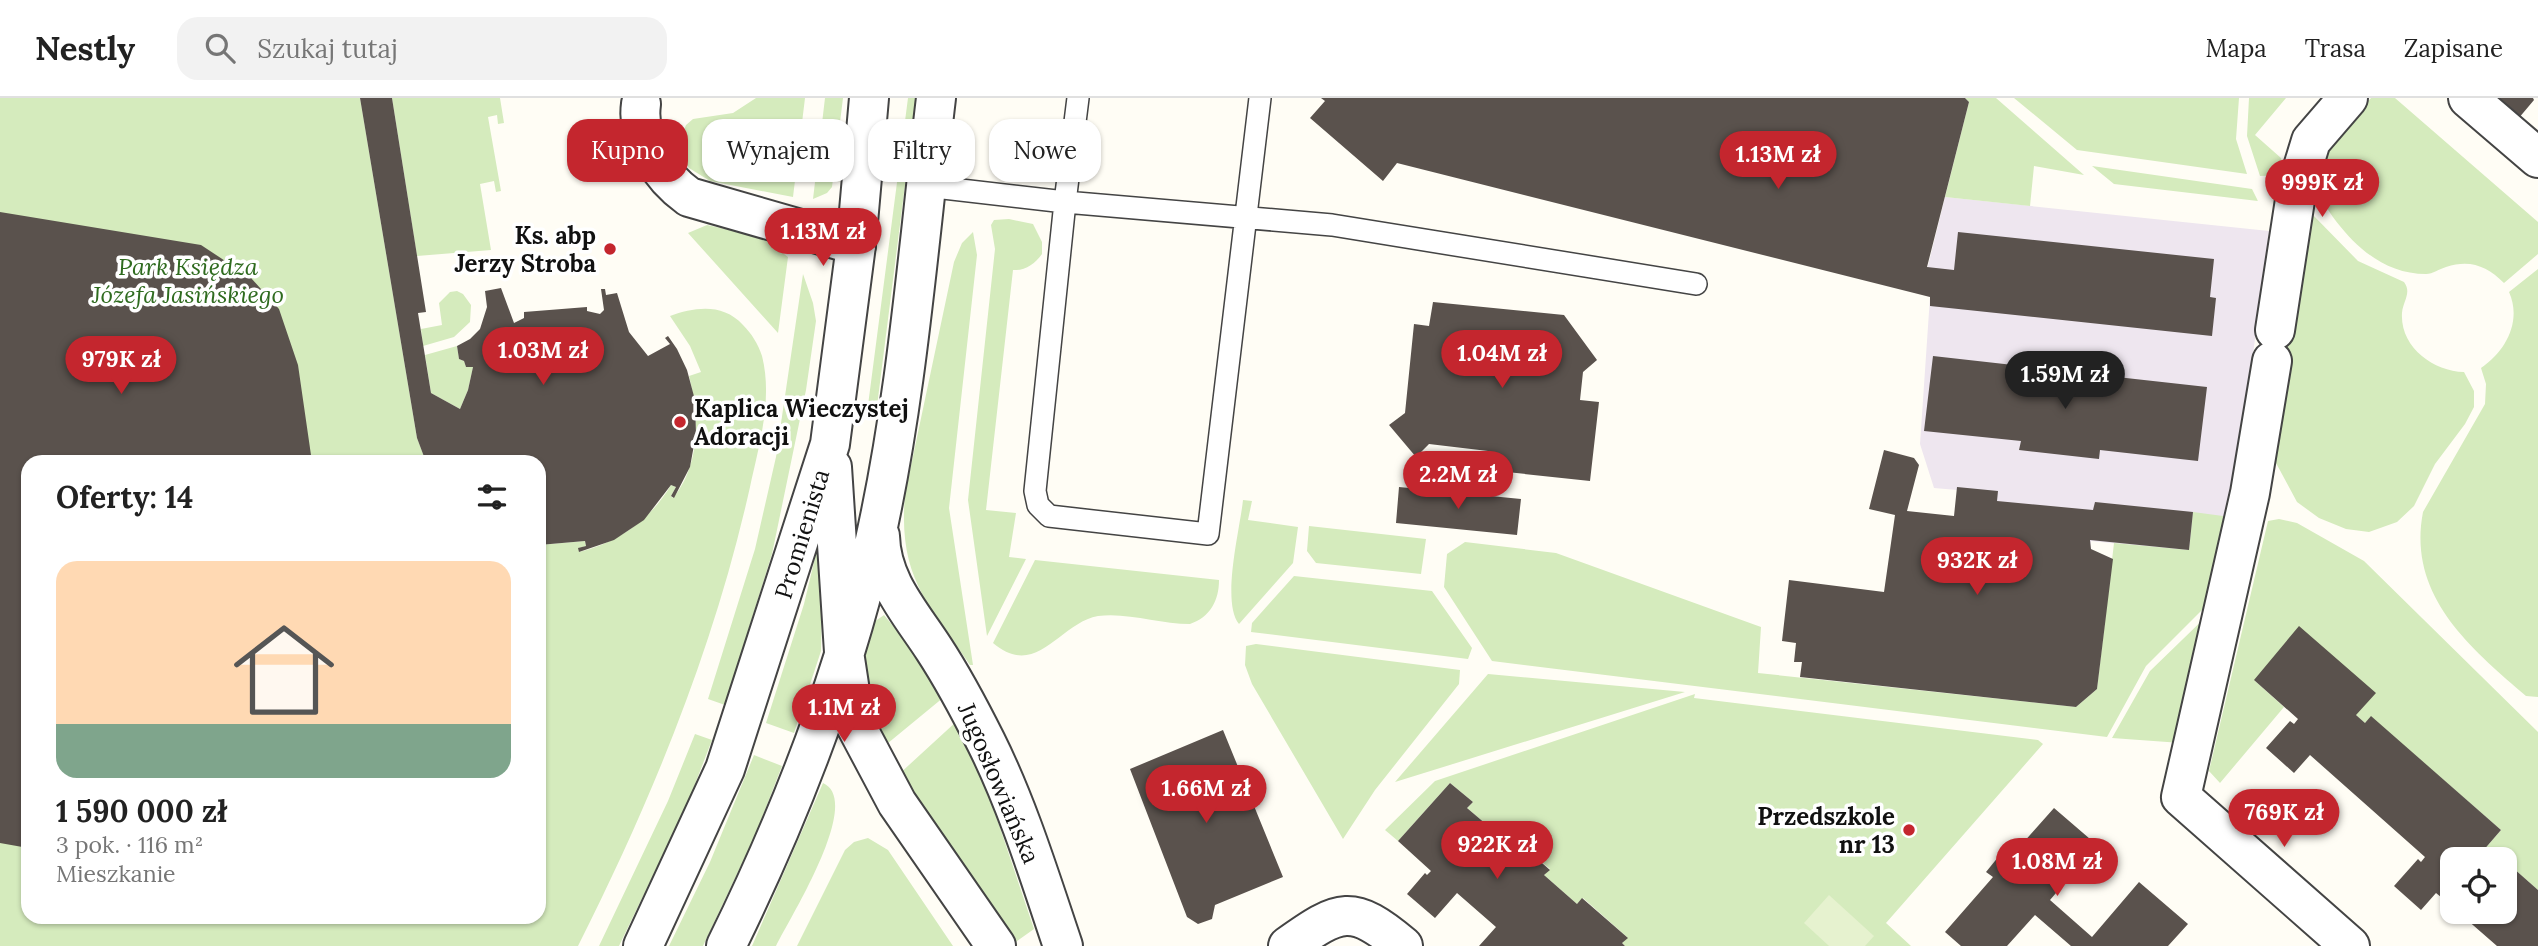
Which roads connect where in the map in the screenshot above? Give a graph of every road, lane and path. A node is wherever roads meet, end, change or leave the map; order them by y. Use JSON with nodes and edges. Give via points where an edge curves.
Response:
{"nodes":[{"id":1,"x":869,"y":98,"type":"edge"},
{"id":2,"x":936,"y":98,"type":"edge"},
{"id":3,"x":1078,"y":98,"type":"edge"},
{"id":4,"x":1260,"y":98,"type":"edge"},
{"id":5,"x":2348,"y":98,"type":"edge"},
{"id":6,"x":2468,"y":98,"type":"edge"},
{"id":7,"x":641,"y":104,"type":"dead end"},
{"id":8,"x":2538,"y":158,"type":"edge"},
{"id":9,"x":926,"y":186,"type":"junction"},
{"id":10,"x":1065,"y":202,"type":"junction"},
{"id":11,"x":1244,"y":218,"type":"junction"},
{"id":12,"x":856,"y":246,"type":"junction"},
{"id":13,"x":1696,"y":284,"type":"dead end"},
{"id":14,"x":830,"y":444,"type":"junction"},
{"id":15,"x":881,"y":513,"type":"junction"},
{"id":16,"x":844,"y":652,"type":"junction"},
{"id":17,"x":643,"y":946,"type":"edge"},
{"id":18,"x":726,"y":946,"type":"edge"},
{"id":19,"x":996,"y":946,"type":"edge"},
{"id":20,"x":1063,"y":946,"type":"edge"},
{"id":21,"x":1288,"y":946,"type":"edge"},
{"id":22,"x":1403,"y":946,"type":"edge"},
{"id":23,"x":2350,"y":946,"type":"edge"}],
"edges":[{"from":1,"to":12,"type":"street","name":"Promienista"},
{"from":2,"to":9,"type":"street"},
{"from":3,"to":10,"type":"lane"},
{"from":4,"to":11,"type":"lane"},
{"from":5,"to":23,"type":"street","via":[[2311,141],[2297,187],[2250,493],[2181,797]]},
{"from":6,"to":8,"type":"street"},
{"from":7,"to":12,"type":"street","via":[[643,131],[653,156],[669,180],[689,197]]},
{"from":9,"to":10,"type":"lane"},
{"from":9,"to":15,"type":"street"},
{"from":10,"to":11,"type":"lane"},
{"from":10,"to":11,"type":"lane","via":[[1035,491],[1038,505],[1049,516],[1208,534]]},
{"from":11,"to":13,"type":"lane","via":[[1332,225]]},
{"from":12,"to":14,"type":"street","name":"Promienista"},
{"from":14,"to":16,"type":"street"},
{"from":14,"to":17,"type":"street","name":"Promienista","via":[[725,769]]},
{"from":15,"to":16,"type":"street"},
{"from":15,"to":20,"type":"street","name":"Jugosłowiańska","via":[[879,538],[887,574],[988,744]]},
{"from":16,"to":18,"type":"street","via":[[785,818]]},
{"from":16,"to":19,"type":"street","via":[[855,724],[878,772]]},
{"from":21,"to":22,"type":"street","via":[[1330,919],[1351,914],[1366,919]]}]}
